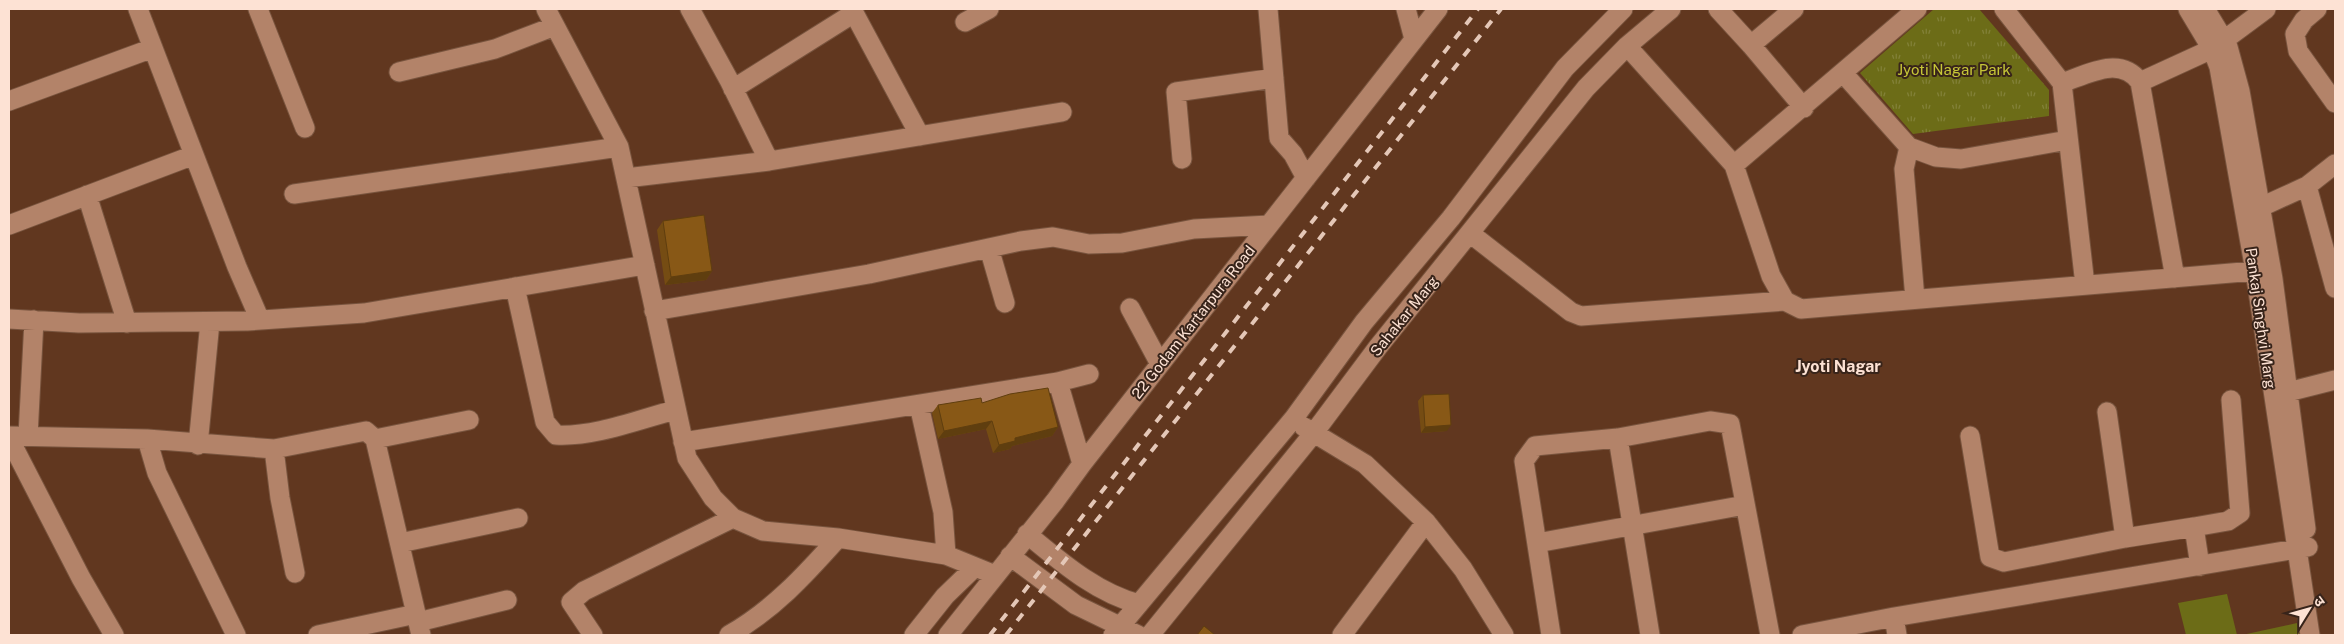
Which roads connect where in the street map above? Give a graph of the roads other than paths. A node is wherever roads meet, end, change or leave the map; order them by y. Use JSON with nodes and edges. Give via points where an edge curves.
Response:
{"nodes":[{"id":1,"x":138,"y":9,"type":"edge"},
{"id":2,"x":258,"y":9,"type":"edge"},
{"id":3,"x":546,"y":9,"type":"edge"},
{"id":4,"x":690,"y":9,"type":"edge"},
{"id":5,"x":990,"y":9,"type":"edge"},
{"id":6,"x":1268,"y":9,"type":"edge"},
{"id":7,"x":1406,"y":9,"type":"edge"},
{"id":8,"x":1438,"y":9,"type":"edge"},
{"id":9,"x":1623,"y":9,"type":"edge"},
{"id":10,"x":1671,"y":9,"type":"edge"},
{"id":11,"x":1718,"y":9,"type":"edge"},
{"id":12,"x":1794,"y":9,"type":"edge"},
{"id":13,"x":1917,"y":9,"type":"edge"},
{"id":14,"x":2004,"y":9,"type":"edge"},
{"id":15,"x":2188,"y":9,"type":"edge"},
{"id":16,"x":2205,"y":9,"type":"edge"},
{"id":17,"x":2266,"y":9,"type":"edge"},
{"id":18,"x":2318,"y":9,"type":"edge"},
{"id":19,"x":851,"y":12,"type":"edge"},
{"id":20,"x":965,"y":22,"type":"dead end"},
{"id":21,"x":555,"y":26,"type":"junction"},
{"id":22,"x":1414,"y":40,"type":"junction"},
{"id":23,"x":2218,"y":44,"type":"junction"},
{"id":24,"x":1751,"y":45,"type":"junction"},
{"id":25,"x":1626,"y":46,"type":"junction"},
{"id":26,"x":153,"y":48,"type":"junction"},
{"id":27,"x":399,"y":72,"type":"dead end"},
{"id":28,"x":1843,"y":72,"type":"junction"},
{"id":29,"x":1274,"y":78,"type":"junction"},
{"id":30,"x":2140,"y":82,"type":"junction"},
{"id":31,"x":2062,"y":83,"type":"junction"},
{"id":32,"x":733,"y":89,"type":"junction"},
{"id":33,"x":9,"y":101,"type":"edge"},
{"id":34,"x":2335,"y":103,"type":"edge"},
{"id":35,"x":1804,"y":108,"type":"junction"},
{"id":36,"x":1062,"y":112,"type":"dead end"},
{"id":37,"x":305,"y":128,"type":"dead end"},
{"id":38,"x":920,"y":136,"type":"junction"},
{"id":39,"x":2068,"y":140,"type":"junction"},
{"id":40,"x":619,"y":147,"type":"junction"},
{"id":41,"x":1908,"y":147,"type":"junction"},
{"id":42,"x":194,"y":155,"type":"junction"},
{"id":43,"x":1182,"y":159,"type":"dead end"},
{"id":44,"x":769,"y":161,"type":"junction"},
{"id":45,"x":2335,"y":164,"type":"edge"},
{"id":46,"x":1734,"y":166,"type":"junction"},
{"id":47,"x":626,"y":178,"type":"junction"},
{"id":48,"x":1306,"y":178,"type":"junction"},
{"id":49,"x":2307,"y":186,"type":"junction"},
{"id":50,"x":294,"y":194,"type":"dead end"},
{"id":51,"x":87,"y":195,"type":"junction"},
{"id":52,"x":2261,"y":207,"type":"junction"},
{"id":53,"x":9,"y":225,"type":"edge"},
{"id":54,"x":1269,"y":225,"type":"junction"},
{"id":55,"x":1471,"y":234,"type":"junction"},
{"id":56,"x":989,"y":248,"type":"junction"},
{"id":57,"x":645,"y":265,"type":"junction"},
{"id":58,"x":2255,"y":271,"type":"junction"},
{"id":59,"x":2175,"y":278,"type":"junction"},
{"id":60,"x":2085,"y":285,"type":"junction"},
{"id":61,"x":515,"y":287,"type":"junction"},
{"id":62,"x":2335,"y":288,"type":"edge"},
{"id":63,"x":1915,"y":299,"type":"junction"},
{"id":64,"x":1785,"y":301,"type":"junction"},
{"id":65,"x":1005,"y":303,"type":"dead end"},
{"id":66,"x":1130,"y":308,"type":"dead end"},
{"id":67,"x":654,"y":311,"type":"junction"},
{"id":68,"x":9,"y":319,"type":"edge"},
{"id":69,"x":34,"y":320,"type":"junction"},
{"id":70,"x":260,"y":320,"type":"junction"},
{"id":71,"x":210,"y":322,"type":"junction"},
{"id":72,"x":127,"y":323,"type":"junction"},
{"id":73,"x":1160,"y":364,"type":"junction"},
{"id":74,"x":1089,"y":374,"type":"dead end"},
{"id":75,"x":2335,"y":380,"type":"edge"},
{"id":76,"x":1058,"y":382,"type":"junction"},
{"id":77,"x":2280,"y":394,"type":"junction"},
{"id":78,"x":2231,"y":400,"type":"dead end"},
{"id":79,"x":919,"y":405,"type":"junction"},
{"id":80,"x":675,"y":410,"type":"junction"},
{"id":81,"x":2107,"y":412,"type":"dead end"},
{"id":82,"x":1294,"y":418,"type":"junction"},
{"id":83,"x":468,"y":420,"type":"dead end"},
{"id":84,"x":1313,"y":434,"type":"junction"},
{"id":85,"x":28,"y":436,"type":"junction"},
{"id":86,"x":1970,"y":436,"type":"dead end"},
{"id":87,"x":9,"y":437,"type":"edge"},
{"id":88,"x":1618,"y":438,"type":"junction"},
{"id":89,"x":147,"y":439,"type":"junction"},
{"id":90,"x":375,"y":439,"type":"junction"},
{"id":91,"x":683,"y":442,"type":"junction"},
{"id":92,"x":198,"y":445,"type":"junction"},
{"id":93,"x":274,"y":449,"type":"junction"},
{"id":94,"x":1082,"y":464,"type":"junction"},
{"id":95,"x":1745,"y":505,"type":"junction"},
{"id":96,"x":518,"y":518,"type":"dead end"},
{"id":97,"x":733,"y":518,"type":"junction"},
{"id":98,"x":1426,"y":522,"type":"junction"},
{"id":99,"x":1631,"y":526,"type":"junction"},
{"id":100,"x":2194,"y":527,"type":"junction"},
{"id":101,"x":1027,"y":534,"type":"junction"},
{"id":102,"x":838,"y":538,"type":"junction"},
{"id":103,"x":2125,"y":538,"type":"junction"},
{"id":104,"x":400,"y":543,"type":"junction"},
{"id":105,"x":1537,"y":543,"type":"junction"},
{"id":106,"x":2302,"y":548,"type":"junction"},
{"id":107,"x":946,"y":555,"type":"junction"},
{"id":108,"x":1010,"y":556,"type":"junction"},
{"id":109,"x":2200,"y":566,"type":"junction"},
{"id":110,"x":974,"y":568,"type":"junction"},
{"id":111,"x":295,"y":573,"type":"dead end"},
{"id":112,"x":995,"y":575,"type":"junction"},
{"id":113,"x":507,"y":600,"type":"dead end"},
{"id":114,"x":1138,"y":604,"type":"junction"},
{"id":115,"x":419,"y":624,"type":"edge"},
{"id":116,"x":1895,"y":626,"type":"edge"},
{"id":117,"x":1117,"y":631,"type":"edge"},
{"id":118,"x":1344,"y":634,"type":"edge"},
{"id":119,"x":114,"y":635,"type":"edge"},
{"id":120,"x":236,"y":635,"type":"edge"},
{"id":121,"x":318,"y":635,"type":"edge"},
{"id":122,"x":593,"y":635,"type":"edge"},
{"id":123,"x":729,"y":635,"type":"edge"},
{"id":124,"x":914,"y":635,"type":"edge"},
{"id":125,"x":948,"y":635,"type":"edge"},
{"id":126,"x":1138,"y":635,"type":"edge"},
{"id":127,"x":1150,"y":635,"type":"edge"},
{"id":128,"x":1504,"y":635,"type":"edge"},
{"id":129,"x":1551,"y":635,"type":"edge"},
{"id":130,"x":1650,"y":635,"type":"edge"},
{"id":131,"x":1770,"y":635,"type":"edge"},
{"id":132,"x":1802,"y":635,"type":"edge"},
{"id":133,"x":2310,"y":635,"type":"edge"},
{"id":134,"x":2322,"y":635,"type":"edge"}],
"edges":[{"from":1,"to":26,"type":"street"},
{"from":2,"to":37,"type":"street"},
{"from":3,"to":21,"type":"street"},
{"from":4,"to":32,"type":"street"},
{"from":5,"to":20,"type":"street"},
{"from":6,"to":29,"type":"street"},
{"from":7,"to":22,"type":"street"},
{"from":8,"to":22,"type":"street","name":"22 Godam Kartarpura Road"},
{"from":9,"to":82,"type":"street","name":"Sahakar Marg","via":[[1565,68],[1451,218],[1364,322]]},
{"from":10,"to":25,"type":"street","name":"Sahakar Marg"},
{"from":11,"to":24,"type":"street"},
{"from":12,"to":24,"type":"street"},
{"from":13,"to":28,"type":"street"},
{"from":14,"to":31,"type":"street"},
{"from":15,"to":23,"type":"street","name":"Pankaj Singhvi Marg"},
{"from":16,"to":23,"type":"street","name":"Pankaj Singhvi Marg"},
{"from":17,"to":23,"type":"street"},
{"from":18,"to":34,"type":"street","via":[[2304,20],[2295,34],[2298,51]]},
{"from":19,"to":32,"type":"street"},
{"from":19,"to":38,"type":"street"},
{"from":21,"to":27,"type":"street","via":[[495,49]]},
{"from":21,"to":40,"type":"street"},
{"from":22,"to":48,"type":"street","name":"22 Godam Kartarpura Road"},
{"from":23,"to":30,"type":"street"},
{"from":23,"to":52,"type":"street","name":"Pankaj Singhvi Marg","via":[[2235,66]]},
{"from":23,"to":58,"type":"street","name":"Pankaj Singhvi Marg","via":[[2219,67]]},
{"from":24,"to":35,"type":"street"},
{"from":25,"to":46,"type":"street"},
{"from":25,"to":55,"type":"street","name":"Sahakar Marg","via":[[1586,88]]},
{"from":26,"to":33,"type":"street"},
{"from":26,"to":42,"type":"street"},
{"from":28,"to":35,"type":"street"},
{"from":28,"to":41,"type":"street"},
{"from":29,"to":43,"type":"street","via":[[1176,92]]},
{"from":29,"to":48,"type":"street","via":[[1279,138],[1293,154]]},
{"from":30,"to":31,"type":"street","via":[[2134,73],[2106,67]]},
{"from":30,"to":59,"type":"street"},
{"from":31,"to":39,"type":"street"},
{"from":32,"to":44,"type":"street"},
{"from":35,"to":46,"type":"street"},
{"from":36,"to":38,"type":"street"},
{"from":38,"to":44,"type":"street"},
{"from":39,"to":41,"type":"street","via":[[1961,159],[1936,157]]},
{"from":39,"to":60,"type":"street"},
{"from":40,"to":47,"type":"street"},
{"from":40,"to":50,"type":"street"},
{"from":41,"to":63,"type":"street","via":[[1904,169]]},
{"from":42,"to":51,"type":"street"},
{"from":42,"to":70,"type":"street"},
{"from":44,"to":47,"type":"street"},
{"from":45,"to":49,"type":"street"},
{"from":46,"to":64,"type":"street","via":[[1771,276]]},
{"from":47,"to":57,"type":"street"},
{"from":48,"to":54,"type":"street","name":"22 Godam Kartarpura Road"},
{"from":49,"to":52,"type":"street"},
{"from":49,"to":62,"type":"street"},
{"from":51,"to":53,"type":"street"},
{"from":51,"to":72,"type":"street"},
{"from":52,"to":77,"type":"street","name":"Pankaj Singhvi Marg","via":[[2273,279]]},
{"from":54,"to":56,"type":"street","via":[[1194,229],[1122,243],[1089,244],[1053,237]]},
{"from":54,"to":73,"type":"street","name":"22 Godam Kartarpura Road"},
{"from":55,"to":64,"type":"street","via":[[1571,312],[1581,316]]},
{"from":55,"to":84,"type":"street","name":"Sahakar Marg","via":[[1378,347]]},
{"from":56,"to":65,"type":"street"},
{"from":56,"to":67,"type":"street","via":[[869,274]]},
{"from":57,"to":61,"type":"street"},
{"from":57,"to":67,"type":"street"},
{"from":58,"to":59,"type":"street"},
{"from":58,"to":77,"type":"street","name":"Pankaj Singhvi Marg"},
{"from":59,"to":60,"type":"street"},
{"from":60,"to":63,"type":"street"},
{"from":61,"to":70,"type":"street","via":[[364,313]]},
{"from":61,"to":80,"type":"street","via":[[545,422],[556,435],[571,436]]},
{"from":63,"to":64,"type":"street","via":[[1800,309]]},
{"from":66,"to":73,"type":"street"},
{"from":67,"to":80,"type":"street"},
{"from":68,"to":69,"type":"street"},
{"from":69,"to":72,"type":"street"},
{"from":69,"to":85,"type":"street"},
{"from":70,"to":71,"type":"street"},
{"from":71,"to":72,"type":"street"},
{"from":71,"to":92,"type":"street"},
{"from":73,"to":94,"type":"street","name":"22 Godam Kartarpura Road"},
{"from":74,"to":76,"type":"street"},
{"from":75,"to":77,"type":"street"},
{"from":76,"to":79,"type":"street"},
{"from":76,"to":94,"type":"street"},
{"from":77,"to":106,"type":"street","name":"Pankaj Singhvi Marg"},
{"from":78,"to":100,"type":"street","via":[[2240,513],[2228,521]]},
{"from":79,"to":91,"type":"street"},
{"from":79,"to":107,"type":"street","via":[[943,512]]},
{"from":80,"to":91,"type":"street"},
{"from":81,"to":103,"type":"street"},
{"from":82,"to":84,"type":"street"},
{"from":82,"to":114,"type":"street","name":"Sahakar Marg"},
{"from":83,"to":90,"type":"street"},
{"from":84,"to":98,"type":"street","via":[[1365,464]]},
{"from":84,"to":127,"type":"street","name":"Sahakar Marg"},
{"from":85,"to":87,"type":"street"},
{"from":85,"to":89,"type":"street"},
{"from":86,"to":103,"type":"street","via":[[1990,557],[2004,562]]},
{"from":87,"to":119,"type":"street"},
{"from":88,"to":95,"type":"street","via":[[1710,420],[1730,424]]},
{"from":88,"to":99,"type":"street"},
{"from":88,"to":105,"type":"street","via":[[1535,446],[1524,461]]},
{"from":89,"to":92,"type":"street"},
{"from":89,"to":120,"type":"street","via":[[157,473]]},
{"from":90,"to":93,"type":"street","via":[[366,431]]},
{"from":90,"to":104,"type":"street"},
{"from":91,"to":97,"type":"street","via":[[686,458],[707,490]]},
{"from":92,"to":93,"type":"street"},
{"from":93,"to":111,"type":"street"},
{"from":94,"to":101,"type":"street","name":"22 Godam Kartarpura Road"},
{"from":95,"to":99,"type":"street"},
{"from":95,"to":131,"type":"street"},
{"from":96,"to":104,"type":"street"},
{"from":97,"to":102,"type":"street","via":[[762,531]]},
{"from":97,"to":122,"type":"street","via":[[584,591],[571,602]]},
{"from":98,"to":118,"type":"street"},
{"from":98,"to":128,"type":"street","via":[[1463,569]]},
{"from":99,"to":105,"type":"street"},
{"from":99,"to":130,"type":"street"},
{"from":100,"to":103,"type":"street"},
{"from":100,"to":109,"type":"street"},
{"from":101,"to":108,"type":"street","name":"22 Godam Kartarpura Road"},
{"from":101,"to":114,"type":"street","via":[[1103,590]]},
{"from":102,"to":107,"type":"street"},
{"from":102,"to":123,"type":"street","via":[[793,588],[754,621]]},
{"from":104,"to":115,"type":"street"},
{"from":105,"to":129,"type":"street"},
{"from":106,"to":109,"type":"street"},
{"from":106,"to":133,"type":"street","name":"Pankaj Singhvi Marg"},
{"from":106,"to":134,"type":"street","name":"Pankaj Singhvi Marg"},
{"from":107,"to":110,"type":"street"},
{"from":108,"to":112,"type":"street","name":"22 Godam Kartarpura Road"},
{"from":108,"to":117,"type":"street"},
{"from":109,"to":116,"type":"street"},
{"from":110,"to":112,"type":"street"},
{"from":110,"to":124,"type":"street","via":[[944,596]]},
{"from":112,"to":125,"type":"street","name":"22 Godam Kartarpura Road"},
{"from":113,"to":115,"type":"street"},
{"from":114,"to":117,"type":"street","name":"Sahakar Marg"},
{"from":115,"to":121,"type":"street"},
{"from":116,"to":132,"type":"street"},
{"from":117,"to":126,"type":"street"}]}
